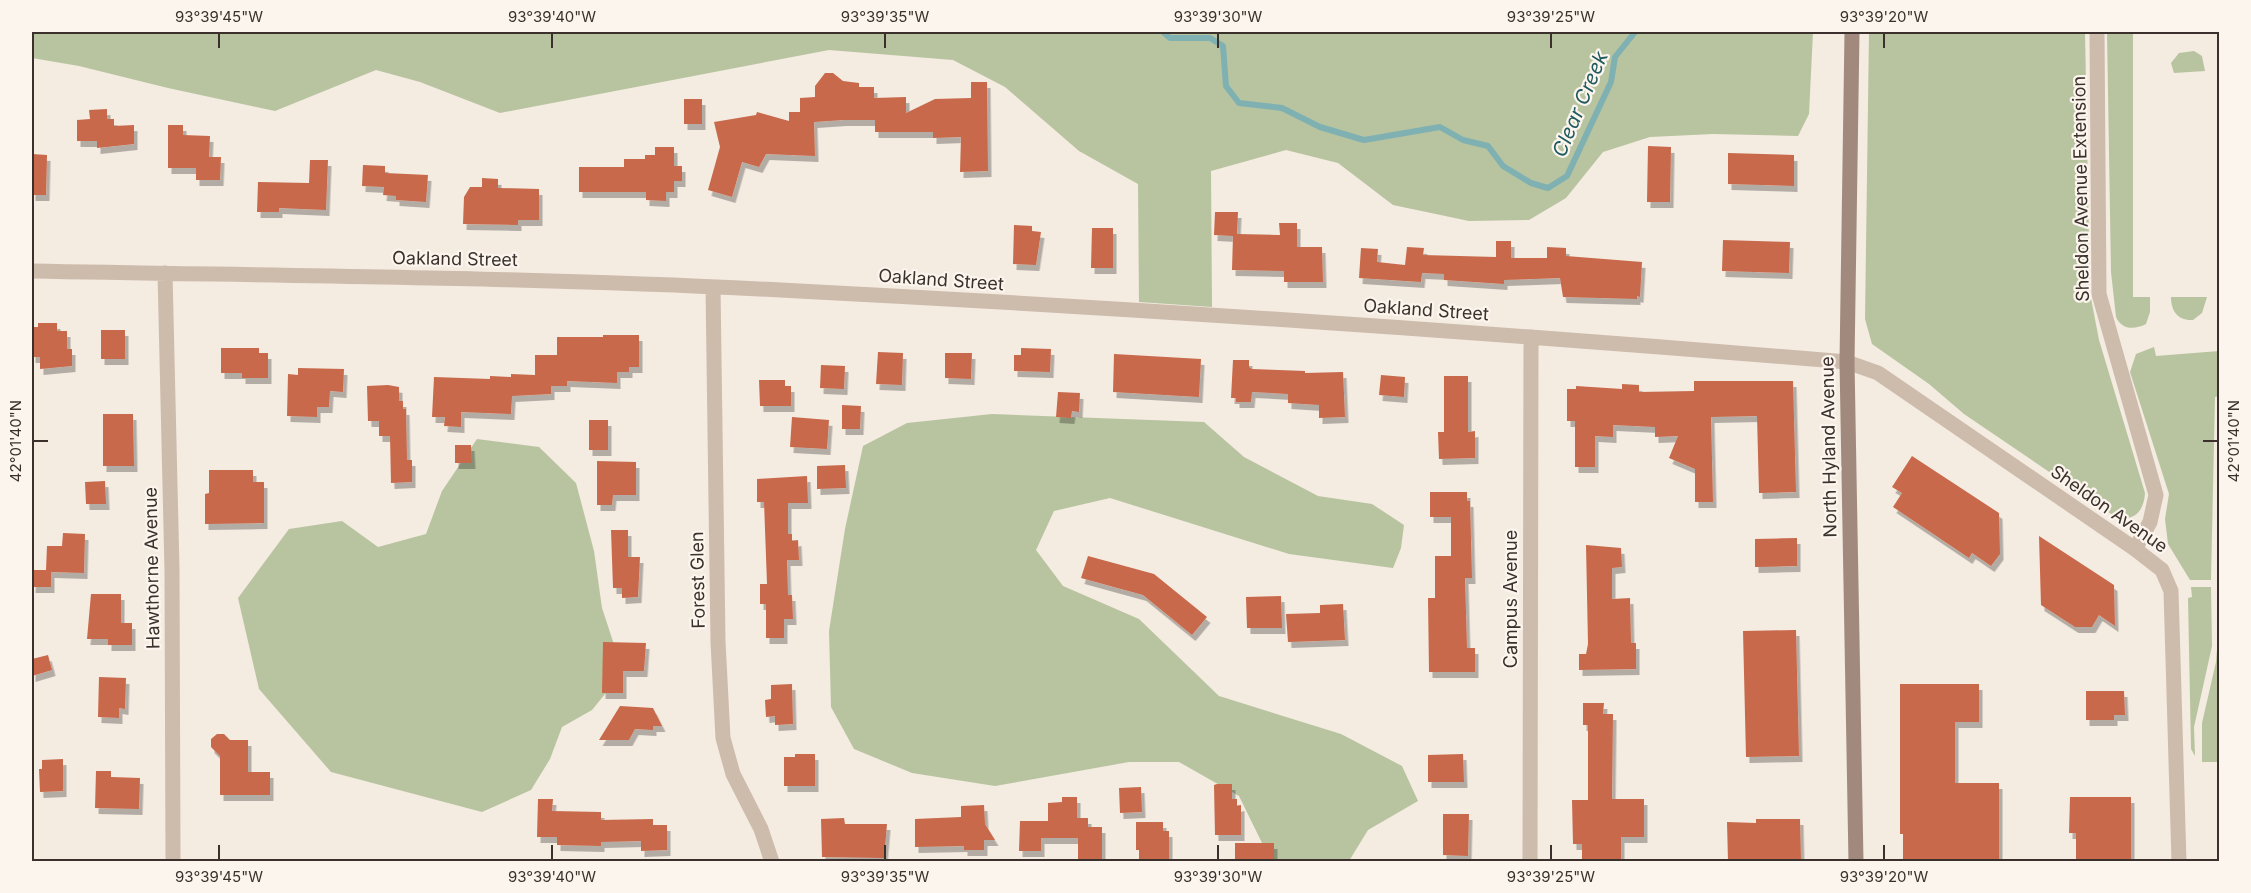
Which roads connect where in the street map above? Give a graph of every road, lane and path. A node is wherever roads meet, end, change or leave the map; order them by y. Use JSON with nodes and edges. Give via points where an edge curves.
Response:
{"nodes":[{"id":1,"x":1852,"y":32,"type":"edge"},
{"id":2,"x":2097,"y":32,"type":"edge"},
{"id":3,"x":32,"y":271,"type":"edge"},
{"id":4,"x":165,"y":273,"type":"junction"},
{"id":5,"x":713,"y":287,"type":"junction"},
{"id":6,"x":1531,"y":337,"type":"junction"},
{"id":7,"x":1847,"y":362,"type":"junction"},
{"id":8,"x":2135,"y":549,"type":"junction"},
{"id":9,"x":172,"y":861,"type":"edge"},
{"id":10,"x":772,"y":861,"type":"edge"},
{"id":11,"x":1530,"y":861,"type":"edge"},
{"id":12,"x":1856,"y":861,"type":"edge"},
{"id":13,"x":2179,"y":861,"type":"edge"}],
"edges":[{"from":1,"to":7,"type":"main road","name":"North Hyland Avenue"},
{"from":2,"to":8,"type":"street","name":"Sheldon Avenue Extension","via":[[2099,294],[2156,495],[2150,522]]},
{"from":3,"to":4,"type":"street","name":"Oakland Street"},
{"from":4,"to":5,"type":"street","name":"Oakland Street"},
{"from":4,"to":9,"type":"street","name":"Hawthorne Avenue","via":[[172,570]]},
{"from":5,"to":6,"type":"street","name":"Oakland Street"},
{"from":5,"to":10,"type":"street","name":"Forest Glen","via":[[723,738],[733,774],[761,829]]},
{"from":6,"to":7,"type":"street","name":"Oakland Street"},
{"from":6,"to":11,"type":"street","name":"Campus Avenue"},
{"from":7,"to":8,"type":"street","name":"Sheldon Avenue","via":[[1878,373]]},
{"from":7,"to":12,"type":"main road","name":"North Hyland Avenue"},
{"from":8,"to":13,"type":"street","name":"Sheldon Avenue","via":[[2162,570],[2171,591]]}]}
